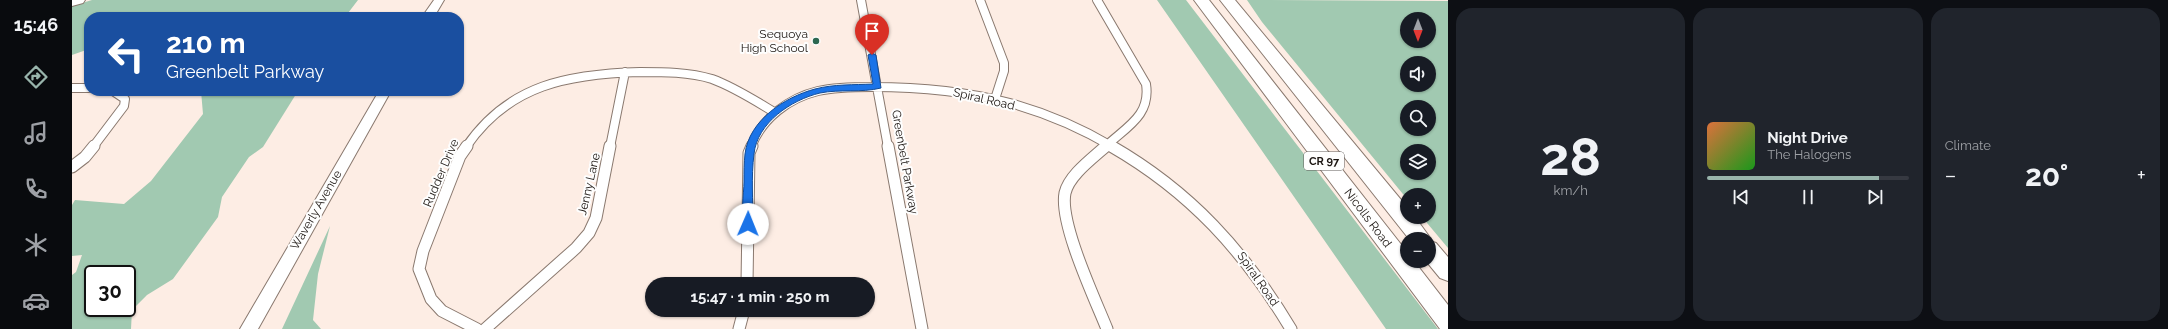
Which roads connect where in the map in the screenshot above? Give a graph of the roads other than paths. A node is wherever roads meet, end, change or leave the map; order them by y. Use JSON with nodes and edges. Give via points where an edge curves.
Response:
{"nodes":[{"id":1,"x":79,"y":0,"type":"edge"},
{"id":2,"x":439,"y":0,"type":"edge"},
{"id":3,"x":861,"y":0,"type":"edge"},
{"id":4,"x":980,"y":0,"type":"edge"},
{"id":5,"x":1097,"y":0,"type":"edge"},
{"id":6,"x":1201,"y":0,"type":"edge"},
{"id":7,"x":1227,"y":0,"type":"edge"},
{"id":8,"x":1236,"y":0,"type":"edge"},
{"id":9,"x":72,"y":2,"type":"edge"},
{"id":10,"x":431,"y":12,"type":"edge"},
{"id":11,"x":1274,"y":58,"type":"junction"},
{"id":12,"x":625,"y":72,"type":"junction"},
{"id":13,"x":878,"y":87,"type":"junction"},
{"id":14,"x":72,"y":88,"type":"edge"},
{"id":15,"x":84,"y":88,"type":"edge"},
{"id":16,"x":120,"y":96,"type":"edge"},
{"id":17,"x":382,"y":96,"type":"edge"},
{"id":18,"x":995,"y":99,"type":"junction"},
{"id":19,"x":774,"y":112,"type":"junction"},
{"id":20,"x":1108,"y":143,"type":"junction"},
{"id":21,"x":72,"y":167,"type":"edge"},
{"id":22,"x":1415,"y":232,"type":"edge"},
{"id":23,"x":1436,"y":257,"type":"edge"},
{"id":24,"x":1448,"y":272,"type":"edge"},
{"id":25,"x":747,"y":277,"type":"edge"},
{"id":26,"x":742,"y":317,"type":"edge"},
{"id":27,"x":1448,"y":322,"type":"edge"},
{"id":28,"x":249,"y":329,"type":"edge"},
{"id":29,"x":477,"y":329,"type":"edge"},
{"id":30,"x":485,"y":329,"type":"edge"},
{"id":31,"x":739,"y":329,"type":"edge"},
{"id":32,"x":922,"y":329,"type":"edge"},
{"id":33,"x":1107,"y":329,"type":"edge"},
{"id":34,"x":1291,"y":329,"type":"edge"}],
"edges":[{"from":1,"to":9,"type":"main road"},
{"from":2,"to":10,"type":"street"},
{"from":3,"to":13,"type":"street","name":"Greenbelt Parkway"},
{"from":4,"to":18,"type":"street","via":[[1004,63],[1004,72]]},
{"from":5,"to":20,"type":"street","via":[[1143,78],[1148,94],[1148,103],[1143,112]]},
{"from":6,"to":27,"type":"highway","name":"Nicolls Road","number":"CR 97"},
{"from":7,"to":11,"type":"highway","number":"CR 97"},
{"from":8,"to":11,"type":"highway","via":[[1263,37]]},
{"from":11,"to":22,"type":"highway","number":"CR 97"},
{"from":12,"to":19,"type":"street","name":"Rudder Drive","via":[[682,72],[698,75],[731,87]]},
{"from":12,"to":29,"type":"street","name":"Rudder Drive","via":[[580,75],[542,86],[497,111],[478,128],[465,146],[423,251],[419,269],[431,299],[442,311]]},
{"from":12,"to":30,"type":"street","name":"Jenny Lane","via":[[596,218],[589,233],[576,248]]},
{"from":13,"to":18,"type":"street","name":"Spiral Road","via":[[934,89]]},
{"from":13,"to":19,"type":"street","name":"Spiral Road","via":[[816,91]]},
{"from":13,"to":32,"type":"street","name":"Greenbelt Parkway"},
{"from":14,"to":15,"type":"street"},
{"from":16,"to":21,"type":"street","via":[[125,99],[124,106],[85,157]]},
{"from":17,"to":28,"type":"street","name":"Waverly Avenue"},
{"from":18,"to":20,"type":"street","name":"Spiral Road","via":[[1054,118]]},
{"from":19,"to":25,"type":"street","name":"Spiral Road","via":[[762,125],[749,153]]},
{"from":20,"to":33,"type":"street","via":[[1076,173],[1065,193],[1064,206],[1066,222]]},
{"from":20,"to":34,"type":"street","name":"Spiral Road","via":[[1187,198],[1221,230],[1268,290]]},
{"from":23,"to":24,"type":"highway"},
{"from":26,"to":31,"type":"street"}]}
